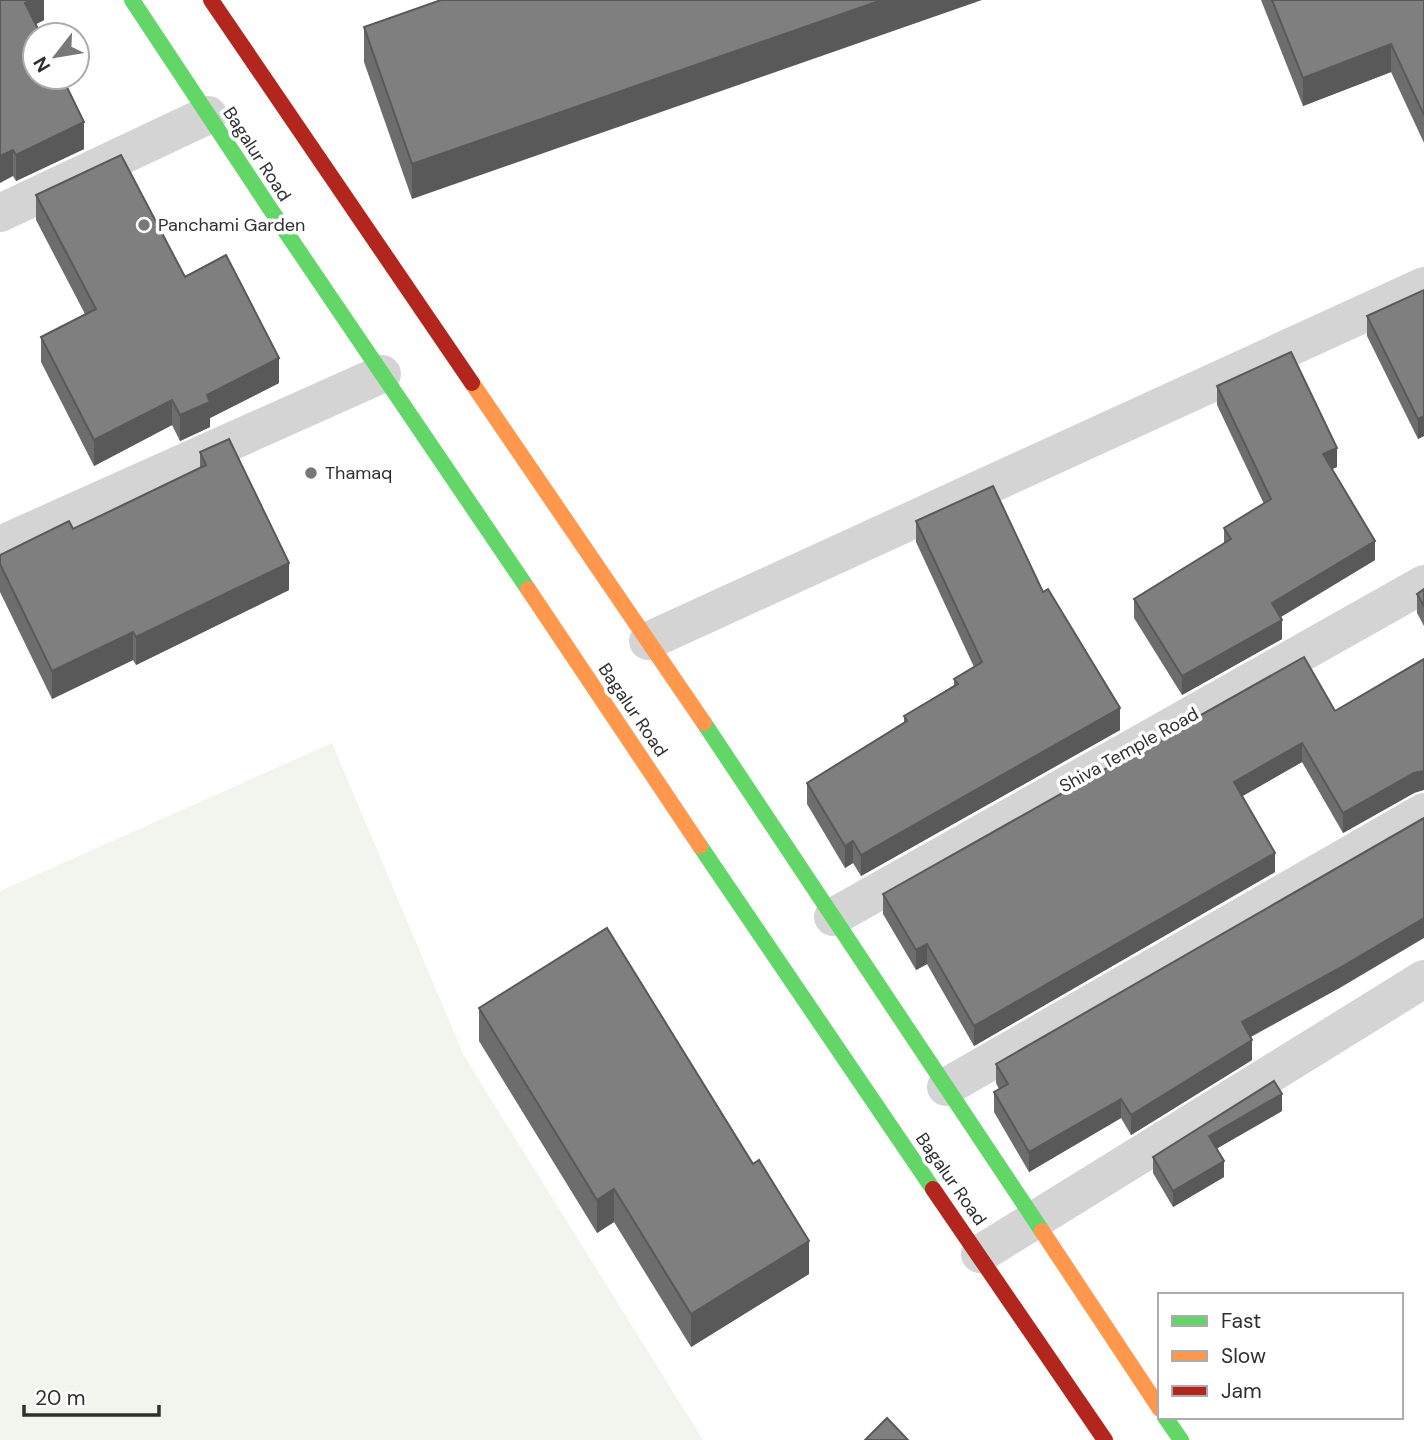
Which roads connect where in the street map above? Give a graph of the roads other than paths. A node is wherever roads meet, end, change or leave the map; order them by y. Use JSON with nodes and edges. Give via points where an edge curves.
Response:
{"nodes":[{"id":1,"x":132,"y":0,"type":"edge"},
{"id":2,"x":211,"y":0,"type":"edge"},
{"id":3,"x":208,"y":115,"type":"junction"},
{"id":4,"x":0,"y":213,"type":"edge"},
{"id":5,"x":1424,"y":286,"type":"edge"},
{"id":6,"x":382,"y":374,"type":"junction"},
{"id":7,"x":0,"y":545,"type":"edge"},
{"id":8,"x":1424,"y":584,"type":"edge"},
{"id":9,"x":648,"y":641,"type":"junction"},
{"id":10,"x":1424,"y":812,"type":"edge"},
{"id":11,"x":833,"y":917,"type":"junction"},
{"id":12,"x":1424,"y":979,"type":"edge"},
{"id":13,"x":946,"y":1087,"type":"junction"},
{"id":14,"x":1034,"y":1219,"type":"junction"},
{"id":15,"x":980,"y":1254,"type":"junction"},
{"id":16,"x":1158,"y":1406,"type":"edge"},
{"id":17,"x":1167,"y":1419,"type":"edge"},
{"id":18,"x":1105,"y":1440,"type":"edge"},
{"id":19,"x":1181,"y":1440,"type":"edge"}],
"edges":[{"from":1,"to":3,"type":"main road","name":"Bagalur Road"},
{"from":2,"to":9,"type":"main road"},
{"from":3,"to":4,"type":"street"},
{"from":3,"to":6,"type":"main road","name":"Bagalur Road"},
{"from":5,"to":9,"type":"street"},
{"from":6,"to":7,"type":"street"},
{"from":6,"to":15,"type":"main road","name":"Bagalur Road"},
{"from":8,"to":11,"type":"street","name":"Shiva Temple Road"},
{"from":9,"to":11,"type":"main road"},
{"from":10,"to":13,"type":"street"},
{"from":11,"to":13,"type":"main road"},
{"from":12,"to":14,"type":"street"},
{"from":13,"to":14,"type":"main road"},
{"from":14,"to":15,"type":"street"},
{"from":14,"to":16,"type":"main road"},
{"from":15,"to":18,"type":"main road","name":"Bagalur Road"},
{"from":17,"to":19,"type":"main road"}]}
